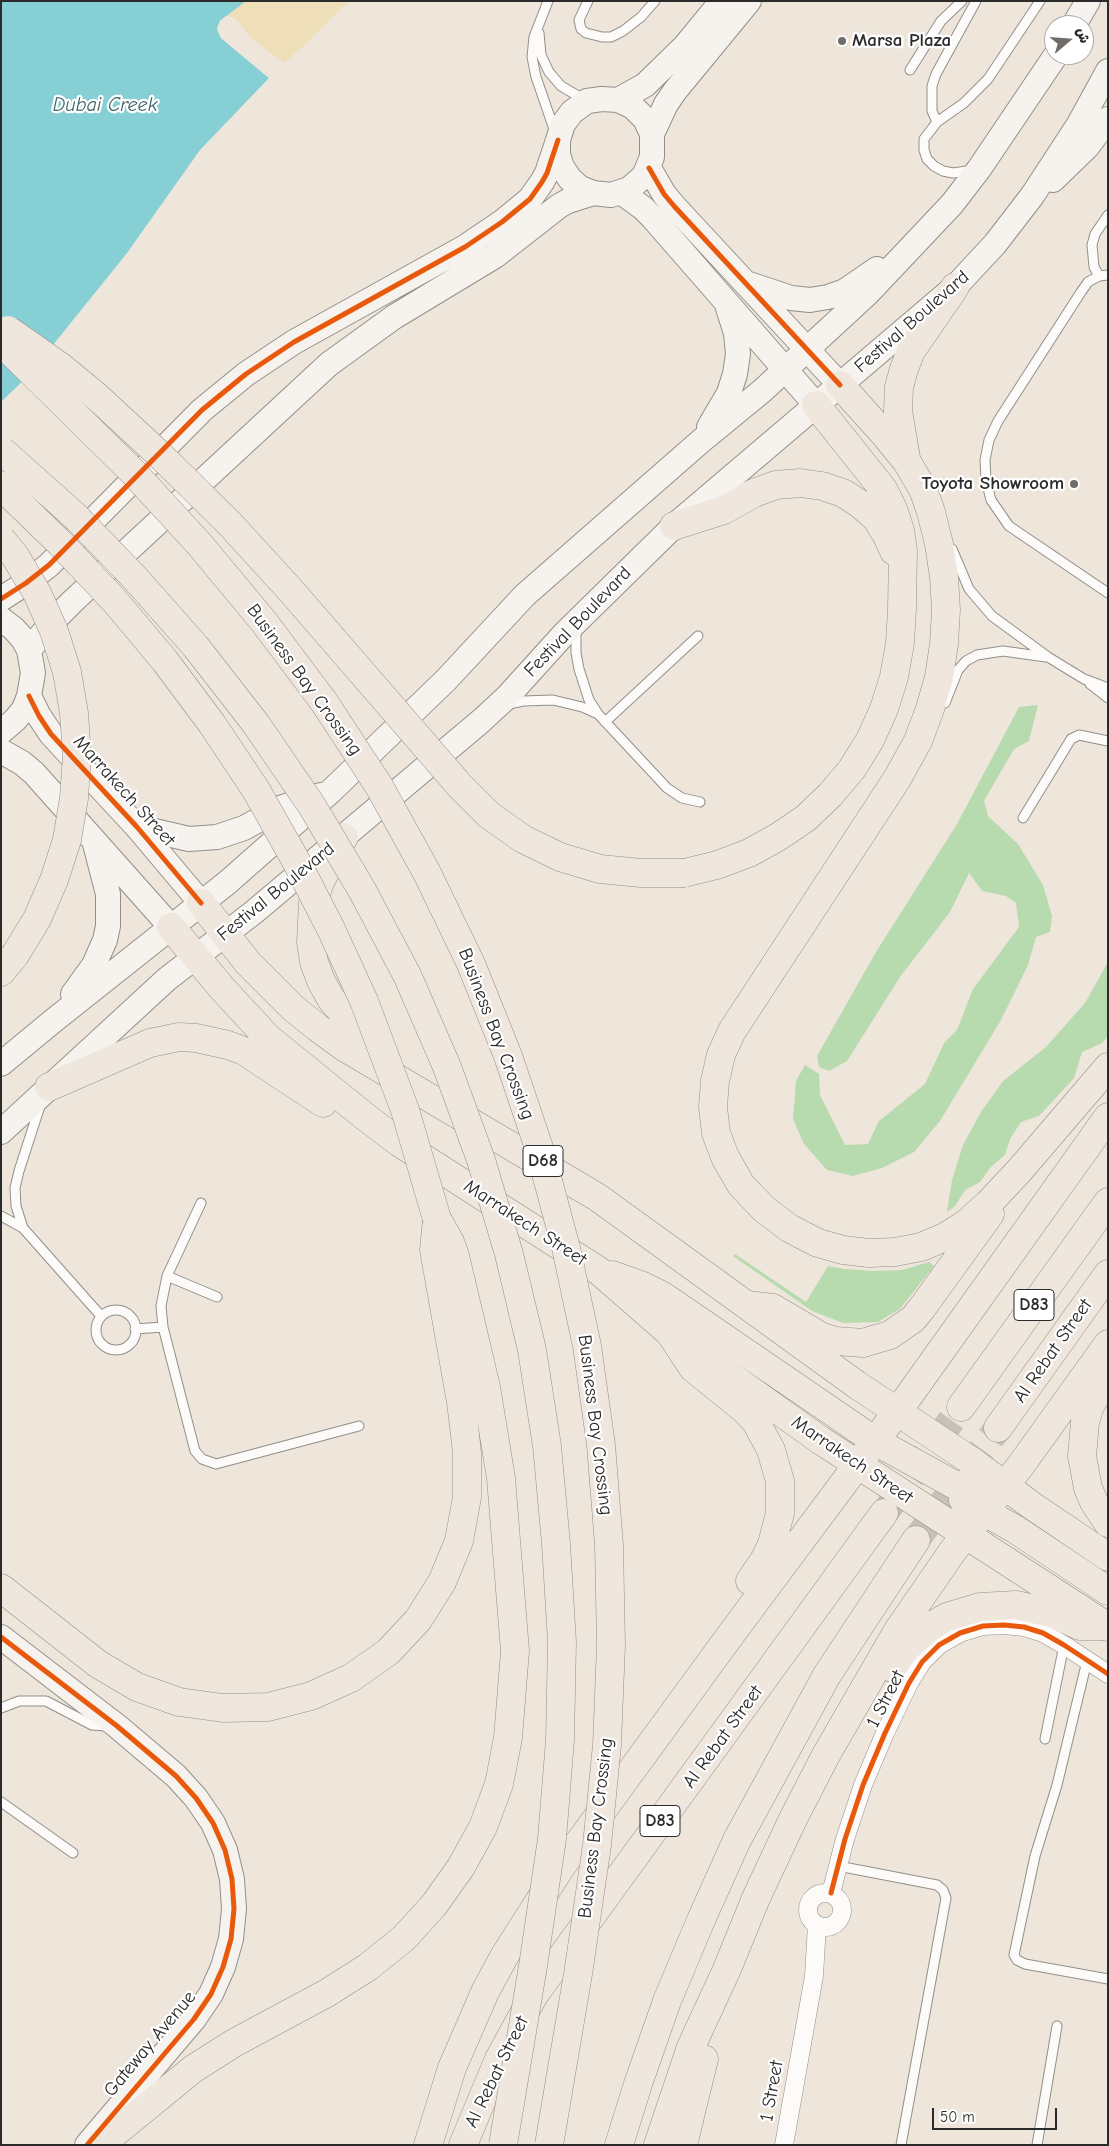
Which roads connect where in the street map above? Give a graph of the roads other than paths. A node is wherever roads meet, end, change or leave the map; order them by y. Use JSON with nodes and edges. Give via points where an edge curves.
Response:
{"nodes":[{"id":1,"x":548,"y":1,"type":"edge"},
{"id":2,"x":588,"y":1,"type":"edge"},
{"id":3,"x":655,"y":1,"type":"edge"},
{"id":4,"x":722,"y":1,"type":"edge"},
{"id":5,"x":749,"y":1,"type":"edge"},
{"id":6,"x":962,"y":1,"type":"edge"},
{"id":7,"x":976,"y":1,"type":"edge"},
{"id":8,"x":1040,"y":1,"type":"edge"},
{"id":9,"x":1088,"y":1,"type":"edge"},
{"id":10,"x":1080,"y":15,"type":"edge"},
{"id":11,"x":540,"y":19,"type":"junction"},
{"id":12,"x":1049,"y":65,"type":"edge"},
{"id":13,"x":910,"y":70,"type":"dead end"},
{"id":14,"x":1108,"y":71,"type":"edge"},
{"id":15,"x":618,"y":100,"type":"junction"},
{"id":16,"x":587,"y":101,"type":"junction"},
{"id":17,"x":1108,"y":119,"type":"edge"},
{"id":18,"x":937,"y":122,"type":"junction"},
{"id":19,"x":652,"y":134,"type":"junction"},
{"id":20,"x":558,"y":140,"type":"junction"},
{"id":21,"x":649,"y":168,"type":"junction"},
{"id":22,"x":979,"y":170,"type":"junction"},
{"id":23,"x":620,"y":192,"type":"junction"},
{"id":24,"x":593,"y":193,"type":"junction"},
{"id":25,"x":1032,"y":196,"type":"junction"},
{"id":26,"x":1108,"y":215,"type":"edge"},
{"id":27,"x":908,"y":252,"type":"junction"},
{"id":28,"x":1103,"y":276,"type":"edge"},
{"id":29,"x":745,"y":282,"type":"junction"},
{"id":30,"x":955,"y":287,"type":"junction"},
{"id":31,"x":726,"y":302,"type":"junction"},
{"id":32,"x":1,"y":325,"type":"edge"},
{"id":33,"x":1,"y":342,"type":"edge"},
{"id":34,"x":808,"y":350,"type":"junction"},
{"id":35,"x":786,"y":370,"type":"junction"},
{"id":36,"x":840,"y":385,"type":"junction"},
{"id":37,"x":816,"y":405,"type":"junction"},
{"id":38,"x":701,"y":441,"type":"junction"},
{"id":39,"x":1,"y":450,"type":"edge"},
{"id":40,"x":907,"y":462,"type":"junction"},
{"id":41,"x":1,"y":486,"type":"edge"},
{"id":42,"x":932,"y":512,"type":"junction"},
{"id":43,"x":674,"y":526,"type":"junction"},
{"id":44,"x":1,"y":539,"type":"edge"},
{"id":45,"x":902,"y":578,"type":"junction"},
{"id":46,"x":1108,"y":593,"type":"edge"},
{"id":47,"x":1,"y":599,"type":"edge"},
{"id":48,"x":1,"y":619,"type":"edge"},
{"id":49,"x":577,"y":621,"type":"junction"},
{"id":50,"x":698,"y":636,"type":"dead end"},
{"id":51,"x":29,"y":650,"type":"junction"},
{"id":52,"x":1048,"y":657,"type":"junction"},
{"id":53,"x":1084,"y":679,"type":"junction"},
{"id":54,"x":1108,"y":688,"type":"edge"},
{"id":55,"x":29,"y":696,"type":"junction"},
{"id":56,"x":1108,"y":698,"type":"edge"},
{"id":57,"x":495,"y":709,"type":"junction"},
{"id":58,"x":598,"y":714,"type":"junction"},
{"id":59,"x":940,"y":715,"type":"dead end"},
{"id":60,"x":605,"y":722,"type":"junction"},
{"id":61,"x":1,"y":732,"type":"edge"},
{"id":62,"x":1108,"y":742,"type":"edge"},
{"id":63,"x":1,"y":751,"type":"edge"},
{"id":64,"x":330,"y":792,"type":"junction"},
{"id":65,"x":700,"y":802,"type":"dead end"},
{"id":66,"x":1023,"y":818,"type":"dead end"},
{"id":67,"x":137,"y":827,"type":"junction"},
{"id":68,"x":344,"y":837,"type":"junction"},
{"id":69,"x":93,"y":838,"type":"junction"},
{"id":70,"x":201,"y":903,"type":"junction"},
{"id":71,"x":171,"y":927,"type":"junction"},
{"id":72,"x":225,"y":934,"type":"junction"},
{"id":73,"x":196,"y":956,"type":"junction"},
{"id":74,"x":8,"y":964,"type":"edge"},
{"id":75,"x":53,"y":1021,"type":"junction"},
{"id":76,"x":1,"y":1064,"type":"edge"},
{"id":77,"x":1108,"y":1067,"type":"edge"},
{"id":78,"x":402,"y":1081,"type":"junction"},
{"id":79,"x":47,"y":1088,"type":"junction"},
{"id":80,"x":363,"y":1115,"type":"junction"},
{"id":81,"x":1108,"y":1117,"type":"edge"},
{"id":82,"x":1,"y":1132,"type":"edge"},
{"id":83,"x":1019,"y":1171,"type":"junction"},
{"id":84,"x":1108,"y":1202,"type":"edge"},
{"id":85,"x":201,"y":1203,"type":"dead end"},
{"id":86,"x":1,"y":1216,"type":"edge"},
{"id":87,"x":437,"y":1219,"type":"junction"},
{"id":88,"x":23,"y":1228,"type":"junction"},
{"id":89,"x":599,"y":1271,"type":"junction"},
{"id":90,"x":1108,"y":1274,"type":"edge"},
{"id":91,"x":167,"y":1276,"type":"junction"},
{"id":92,"x":217,"y":1297,"type":"dead end"},
{"id":93,"x":747,"y":1305,"type":"junction"},
{"id":94,"x":101,"y":1316,"type":"junction"},
{"id":95,"x":163,"y":1326,"type":"junction"},
{"id":96,"x":135,"y":1329,"type":"junction"},
{"id":97,"x":670,"y":1333,"type":"junction"},
{"id":98,"x":1108,"y":1344,"type":"edge"},
{"id":99,"x":1108,"y":1375,"type":"edge"},
{"id":100,"x":961,"y":1407,"type":"tunnel mouth"},
{"id":101,"x":897,"y":1412,"type":"junction"},
{"id":102,"x":359,"y":1426,"type":"dead end"},
{"id":103,"x":998,"y":1428,"type":"tunnel mouth"},
{"id":104,"x":875,"y":1441,"type":"junction"},
{"id":105,"x":858,"y":1464,"type":"junction"},
{"id":106,"x":1005,"y":1486,"type":"junction"},
{"id":107,"x":977,"y":1492,"type":"junction"},
{"id":108,"x":884,"y":1513,"type":"tunnel mouth"},
{"id":109,"x":1108,"y":1523,"type":"edge"},
{"id":110,"x":966,"y":1535,"type":"junction"},
{"id":111,"x":916,"y":1540,"type":"tunnel mouth"},
{"id":112,"x":1108,"y":1557,"type":"edge"},
{"id":113,"x":1,"y":1588,"type":"edge"},
{"id":114,"x":1108,"y":1591,"type":"edge"},
{"id":115,"x":1107,"y":1627,"type":"edge"},
{"id":116,"x":732,"y":1632,"type":"junction"},
{"id":117,"x":1,"y":1638,"type":"edge"},
{"id":118,"x":1064,"y":1645,"type":"junction"},
{"id":119,"x":1088,"y":1661,"type":"junction"},
{"id":120,"x":1108,"y":1674,"type":"edge"},
{"id":121,"x":1,"y":1708,"type":"edge"},
{"id":122,"x":117,"y":1726,"type":"junction"},
{"id":123,"x":1045,"y":1739,"type":"dead end"},
{"id":124,"x":826,"y":1755,"type":"junction"},
{"id":125,"x":1,"y":1802,"type":"edge"},
{"id":126,"x":73,"y":1853,"type":"dead end"},
{"id":127,"x":838,"y":1866,"type":"junction"},
{"id":128,"x":830,"y":1893,"type":"junction"},
{"id":129,"x":817,"y":1925,"type":"junction"},
{"id":130,"x":727,"y":1969,"type":"junction"},
{"id":131,"x":1108,"y":1978,"type":"edge"},
{"id":132,"x":1057,"y":2026,"type":"dead end"},
{"id":133,"x":86,"y":2145,"type":"edge"},
{"id":134,"x":100,"y":2145,"type":"edge"},
{"id":135,"x":428,"y":2145,"type":"edge"},
{"id":136,"x":463,"y":2145,"type":"edge"},
{"id":137,"x":503,"y":2145,"type":"edge"},
{"id":138,"x":549,"y":2145,"type":"edge"},
{"id":139,"x":619,"y":2145,"type":"edge"},
{"id":140,"x":658,"y":2145,"type":"edge"},
{"id":141,"x":683,"y":2145,"type":"edge"},
{"id":142,"x":784,"y":2145,"type":"edge"},
{"id":143,"x":901,"y":2145,"type":"edge"},
{"id":144,"x":1037,"y":2145,"type":"edge"}],
"edges":[{"from":1,"to":11,"type":"lane"},
{"from":2,"to":3,"type":"lane","via":[[579,20],[581,29],[602,38],[623,31]]},
{"from":4,"to":15,"type":"street","via":[[657,75],[632,94]]},
{"from":5,"to":19,"type":"street","via":[[675,91]]},
{"from":6,"to":13,"type":"lane","via":[[941,21]]},
{"from":7,"to":18,"type":"lane","via":[[932,86],[932,111]]},
{"from":8,"to":18,"type":"lane","via":[[988,79],[964,103]]},
{"from":9,"to":10,"type":"street"},
{"from":11,"to":16,"type":"lane","via":[[541,55],[549,72],[561,86]]},
{"from":11,"to":20,"type":"lane","via":[[532,57]]},
{"from":12,"to":22,"type":"street","name":"Festival Boulevard"},
{"from":14,"to":25,"type":"street","name":"Festival Boulevard","via":[[1079,124]]},
{"from":15,"to":16,"type":"street"},
{"from":15,"to":19,"type":"street","via":[[633,107],[645,119]]},
{"from":16,"to":20,"type":"street","via":[[563,124]]},
{"from":17,"to":25,"type":"street","via":[[1070,165]]},
{"from":18,"to":22,"type":"lane","via":[[924,140],[927,159],[943,171]]},
{"from":19,"to":21,"type":"street"},
{"from":20,"to":24,"type":"street","via":[[562,167],[580,188]]},
{"from":20,"to":47,"type":"street","via":[[542,182],[530,198],[502,222],[465,247],[294,342],[246,374],[202,410],[49,565]]},
{"from":21,"to":23,"type":"street","via":[[637,183]]},
{"from":21,"to":29,"type":"street","via":[[674,206]]},
{"from":22,"to":27,"type":"street","name":"Festival Boulevard"},
{"from":23,"to":24,"type":"street","via":[[611,195]]},
{"from":23,"to":31,"type":"street","via":[[653,218]]},
{"from":24,"to":51,"type":"street","via":[[559,206],[495,256],[394,317],[329,364],[73,601]]},
{"from":25,"to":30,"type":"street","name":"Festival Boulevard","via":[[995,244]]},
{"from":26,"to":28,"type":"lane","via":[[1092,244],[1094,267]]},
{"from":27,"to":29,"type":"street","via":[[828,297],[810,300],[791,298]]},
{"from":27,"to":34,"type":"street","name":"Festival Boulevard"},
{"from":28,"to":46,"type":"lane","via":[[1088,282],[998,421],[985,460],[991,500],[1010,526]]},
{"from":29,"to":34,"type":"street"},
{"from":30,"to":36,"type":"street","name":"Festival Boulevard"},
{"from":30,"to":40,"type":"main road","via":[[911,351],[904,368],[898,411]]},
{"from":31,"to":35,"type":"street"},
{"from":31,"to":38,"type":"street","via":[[736,333],[738,354],[735,374],[729,393]]},
{"from":32,"to":45,"type":"main road","bridge":true,"via":[[95,395],[223,517],[489,815],[523,839],[560,857],[600,869],[684,873],[733,859],[778,838],[806,818],[852,768],[884,709],[900,643]]},
{"from":33,"to":138,"type":"main road","name":"Business Bay Crossing","number":"D68","bridge":true,"via":[[134,473],[200,545],[324,702],[378,786],[431,882],[505,1048],[540,1151],[566,1248],[588,1355],[601,1445],[611,1645],[607,1746],[597,1845]]},
{"from":34,"to":35,"type":"street","name":"Festival Boulevard"},
{"from":34,"to":36,"type":"street"},
{"from":35,"to":37,"type":"street"},
{"from":35,"to":38,"type":"street","name":"Festival Boulevard"},
{"from":36,"to":37,"type":"street","name":"Festival Boulevard"},
{"from":36,"to":40,"type":"main road"},
{"from":37,"to":43,"type":"street","name":"Festival Boulevard"},
{"from":37,"to":45,"type":"main road","via":[[870,470],[890,502],[901,537]]},
{"from":38,"to":64,"type":"street","name":"Festival Boulevard","via":[[525,595],[446,680]]},
{"from":39,"to":137,"type":"main road","bridge":true,"via":[[74,516],[196,647],[256,724],[312,806],[408,977],[478,1150],[510,1254],[532,1350],[547,1446],[562,1642],[560,1740],[552,1838]]},
{"from":40,"to":42,"type":"main road"},
{"from":41,"to":87,"type":"main road","bridge":true,"via":[[108,593],[165,661],[256,790],[300,867],[364,1001],[405,1110]]},
{"from":42,"to":52,"type":"lane","via":[[949,540],[961,573],[980,603],[1002,625]]},
{"from":42,"to":83,"type":"main road","via":[[944,577],[946,610],[939,677],[926,734],[732,1031],[721,1055],[715,1080],[713,1107],[716,1133],[724,1157],[741,1185],[764,1209],[789,1228],[818,1243],[843,1250],[895,1252],[945,1237],[967,1223]]},
{"from":43,"to":45,"type":"main road","via":[[724,510],[776,485],[800,483],[822,486],[843,493],[876,518],[893,548]]},
{"from":43,"to":49,"type":"street","name":"Festival Boulevard"},
{"from":44,"to":74,"type":"main road","bridge":true,"via":[[37,592],[54,631],[67,672],[77,756],[74,798],[54,880],[37,919]]},
{"from":48,"to":51,"type":"street","via":[[14,629]]},
{"from":49,"to":57,"type":"street","name":"Festival Boulevard"},
{"from":49,"to":58,"type":"lane","via":[[579,669],[589,700]]},
{"from":50,"to":60,"type":"lane"},
{"from":51,"to":55,"type":"street","via":[[33,673]]},
{"from":52,"to":53,"type":"lane"},
{"from":52,"to":59,"type":"lane","via":[[1003,651],[977,655],[958,670]]},
{"from":53,"to":54,"type":"lane"},
{"from":53,"to":56,"type":"lane"},
{"from":55,"to":61,"type":"street","via":[[15,720]]},
{"from":55,"to":67,"type":"street","name":"Marrakech Street","via":[[51,734]]},
{"from":57,"to":58,"type":"lane","via":[[523,701],[553,700]]},
{"from":57,"to":68,"type":"street","name":"Festival Boulevard"},
{"from":58,"to":60,"type":"lane"},
{"from":60,"to":65,"type":"lane","via":[[667,788],[682,798]]},
{"from":62,"to":66,"type":"lane","via":[[1079,736],[1071,739]]},
{"from":63,"to":69,"type":"street","name":"Marrakech Street","via":[[34,773]]},
{"from":64,"to":67,"type":"street","via":[[280,808],[244,828],[217,838],[189,839]]},
{"from":64,"to":70,"type":"street","name":"Festival Boulevard"},
{"from":67,"to":70,"type":"street","name":"Marrakech Street"},
{"from":68,"to":72,"type":"street","name":"Festival Boulevard"},
{"from":68,"to":78,"type":"main road","via":[[320,882],[313,903],[310,942],[314,962],[331,999]]},
{"from":69,"to":71,"type":"street","name":"Marrakech Street"},
{"from":69,"to":75,"type":"street","via":[[108,894],[105,940],[94,965]]},
{"from":70,"to":71,"type":"street","name":"Festival Boulevard"},
{"from":70,"to":72,"type":"main road","name":"Marrakech Street"},
{"from":71,"to":73,"type":"main road","name":"Marrakech Street"},
{"from":71,"to":75,"type":"street","name":"Festival Boulevard"},
{"from":72,"to":73,"type":"street","name":"Festival Boulevard"},
{"from":72,"to":78,"type":"main road","name":"Marrakech Street","via":[[248,963],[293,1008],[344,1047]]},
{"from":73,"to":79,"type":"street","name":"Festival Boulevard"},
{"from":73,"to":80,"type":"main road","name":"Marrakech Street","via":[[268,1038]]},
{"from":75,"to":76,"type":"street","name":"Festival Boulevard"},
{"from":77,"to":83,"type":"main road"},
{"from":78,"to":93,"type":"main road","name":"Marrakech Street","via":[[597,1197]]},
{"from":79,"to":80,"type":"main road","via":[[150,1043],[196,1038],[244,1051],[320,1102]]},
{"from":79,"to":82,"type":"street","name":"Festival Boulevard"},
{"from":79,"to":88,"type":"lane","via":[[17,1180],[16,1206]]},
{"from":80,"to":89,"type":"main road","name":"Marrakech Street","via":[[400,1143]]},
{"from":81,"to":101,"type":"main road"},
{"from":83,"to":93,"type":"main road","via":[[922,1308],[890,1335],[863,1342],[836,1341],[822,1337],[773,1308]]},
{"from":84,"to":100,"type":"main road","number":"D83"},
{"from":85,"to":91,"type":"lane"},
{"from":86,"to":88,"type":"lane"},
{"from":87,"to":113,"type":"main road","via":[[434,1250],[461,1402],[467,1452],[467,1497],[459,1540],[442,1582],[418,1620],[388,1652],[352,1678],[311,1696],[268,1707],[223,1708],[179,1702],[137,1687],[98,1664]]},
{"from":87,"to":134,"type":"main road","via":[[454,1250],[486,1386],[501,1478],[515,1651],[508,1738],[499,1784],[483,1827],[461,1867],[404,1938],[328,1993],[194,2069]]},
{"from":88,"to":94,"type":"lane"},
{"from":89,"to":97,"type":"main road","name":"Marrakech Street"},
{"from":89,"to":104,"type":"main road","via":[[663,1296]]},
{"from":90,"to":103,"type":"main road","name":"Al Rebat Street","number":"D83"},
{"from":91,"to":92,"type":"lane"},
{"from":91,"to":95,"type":"lane","via":[[161,1306]]},
{"from":93,"to":101,"type":"main road","name":"Marrakech Street"},
{"from":94,"to":96,"type":"lane","via":[[113,1310],[126,1312]]},
{"from":94,"to":96,"type":"lane","via":[[97,1334],[109,1348],[127,1346]]},
{"from":95,"to":96,"type":"lane"},
{"from":95,"to":102,"type":"lane","via":[[193,1446],[206,1462],[216,1464]]},
{"from":97,"to":105,"type":"main road","name":"Marrakech Street"},
{"from":97,"to":116,"type":"main road","via":[[693,1368],[756,1422],[771,1450],[780,1481],[777,1529],[765,1559],[740,1598]]},
{"from":98,"to":106,"type":"main road"},
{"from":99,"to":109,"type":"main road","via":[[1090,1406],[1082,1456],[1088,1488]]},
{"from":101,"to":104,"type":"main road"},
{"from":101,"to":107,"type":"main road","name":"Marrakech Street"},
{"from":104,"to":105,"type":"main road"},
{"from":104,"to":107,"type":"main road","via":[[952,1484]]},
{"from":105,"to":107,"type":"main road","via":[[891,1464]]},
{"from":105,"to":110,"type":"main road","name":"Marrakech Street"},
{"from":105,"to":116,"type":"main road"},
{"from":106,"to":107,"type":"main road"},
{"from":106,"to":112,"type":"main road"},
{"from":107,"to":110,"type":"main road"},
{"from":107,"to":114,"type":"main road","via":[[1015,1529]]},
{"from":108,"to":136,"type":"main road","name":"Al Rebat Street","number":"D83","via":[[534,1995],[499,2059]]},
{"from":110,"to":115,"type":"main road","name":"Marrakech Street"},
{"from":110,"to":124,"type":"main road","via":[[896,1632]]},
{"from":111,"to":139,"type":"main road","via":[[827,1674],[737,1840],[667,2001]]},
{"from":115,"to":124,"type":"main road","via":[[1080,1626],[1052,1614],[1016,1605],[980,1607],[946,1618],[905,1649]]},
{"from":116,"to":135,"type":"main road","via":[[561,1867],[505,1955],[461,2045]]},
{"from":117,"to":122,"type":"street","name":"Gateway Avenue"},
{"from":118,"to":119,"type":"street","name":"1 Street"},
{"from":118,"to":123,"type":"lane"},
{"from":118,"to":127,"type":"street","name":"1 Street","via":[[1043,1633],[1004,1624],[960,1633],[939,1645],[922,1662],[909,1683],[885,1733]]},
{"from":119,"to":120,"type":"street","name":"1 Street"},
{"from":119,"to":131,"type":"lane","via":[[1057,1785],[1035,1856],[1014,1955],[1016,1960],[1025,1964]]},
{"from":121,"to":122,"type":"lane","via":[[37,1699],[55,1704],[92,1725]]},
{"from":122,"to":133,"type":"street","name":"Gateway Avenue","via":[[176,1776],[213,1823],[225,1850],[232,1879],[234,1909],[226,1958],[211,1994]]},
{"from":124,"to":130,"type":"main road","via":[[756,1898]]},
{"from":125,"to":126,"type":"lane"},
{"from":127,"to":128,"type":"street","name":"1 Street"},
{"from":127,"to":143,"type":"lane","via":[[937,1885],[946,1898]]},
{"from":128,"to":129,"type":"street","via":[[818,1893],[809,1902],[808,1916]]},
{"from":128,"to":129,"type":"street","via":[[841,1902],[841,1916],[831,1926]]},
{"from":129,"to":142,"type":"street","name":"1 Street","via":[[814,1976]]},
{"from":130,"to":140,"type":"main road","via":[[691,2047]]},
{"from":130,"to":141,"type":"main road"},
{"from":132,"to":144,"type":"lane"}]}
